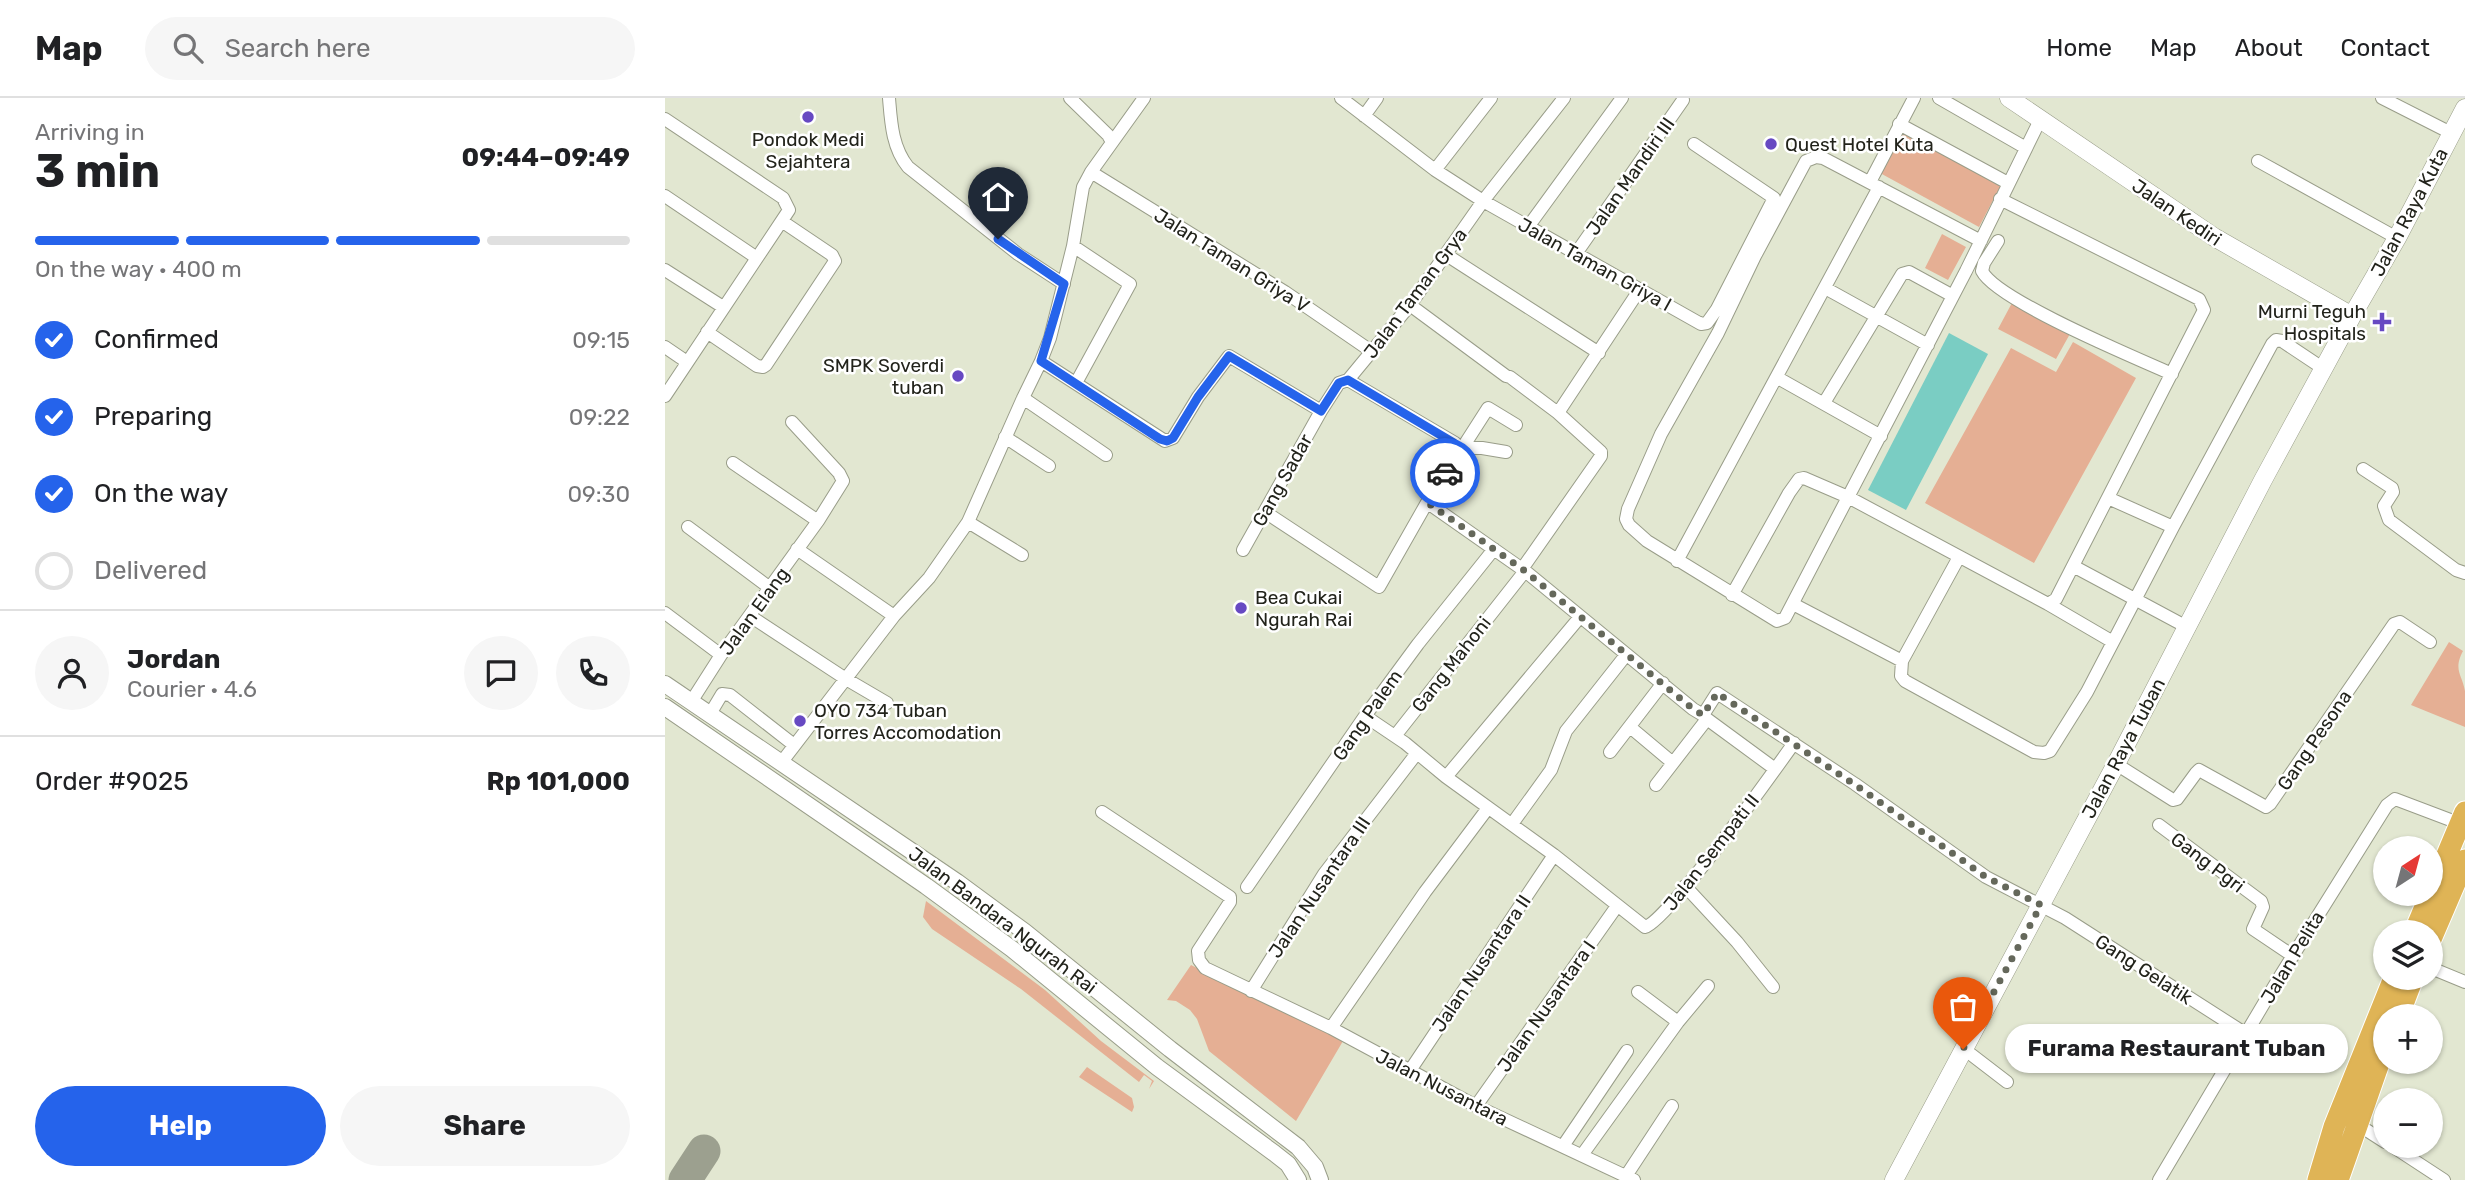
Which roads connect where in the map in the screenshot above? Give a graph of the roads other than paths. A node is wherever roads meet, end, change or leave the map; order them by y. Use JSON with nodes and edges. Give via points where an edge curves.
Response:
{"nodes":[{"id":1,"x":1070,"y":98,"type":"edge"},
{"id":2,"x":1144,"y":98,"type":"edge"},
{"id":3,"x":1341,"y":98,"type":"edge"},
{"id":4,"x":1377,"y":98,"type":"edge"},
{"id":5,"x":1492,"y":98,"type":"edge"},
{"id":6,"x":1563,"y":98,"type":"edge"},
{"id":7,"x":1622,"y":98,"type":"edge"},
{"id":8,"x":1914,"y":98,"type":"edge"},
{"id":9,"x":1939,"y":98,"type":"edge"},
{"id":10,"x":2009,"y":98,"type":"edge"},
{"id":11,"x":2382,"y":98,"type":"edge"},
{"id":12,"x":892,"y":100,"type":"edge"},
{"id":13,"x":1683,"y":100,"type":"dead end"},
{"id":14,"x":2465,"y":108,"type":"edge"},
{"id":15,"x":1364,"y":116,"type":"junction"},
{"id":16,"x":665,"y":119,"type":"edge"},
{"id":17,"x":2041,"y":120,"type":"junction"},
{"id":18,"x":1899,"y":124,"type":"junction"},
{"id":19,"x":2451,"y":133,"type":"junction"},
{"id":20,"x":1112,"y":142,"type":"junction"},
{"id":21,"x":1694,"y":144,"type":"dead end"},
{"id":22,"x":2026,"y":148,"type":"junction"},
{"id":23,"x":2258,"y":161,"type":"dead end"},
{"id":24,"x":1436,"y":170,"type":"junction"},
{"id":25,"x":1091,"y":172,"type":"junction"},
{"id":26,"x":2008,"y":183,"type":"junction"},
{"id":27,"x":1874,"y":184,"type":"junction"},
{"id":28,"x":665,"y":196,"type":"edge"},
{"id":29,"x":2000,"y":199,"type":"junction"},
{"id":30,"x":1483,"y":201,"type":"junction"},
{"id":31,"x":783,"y":222,"type":"junction"},
{"id":32,"x":1528,"y":227,"type":"junction"},
{"id":33,"x":2397,"y":238,"type":"junction"},
{"id":34,"x":1981,"y":241,"type":"junction"},
{"id":35,"x":1998,"y":241,"type":"dead end"},
{"id":36,"x":1073,"y":246,"type":"junction"},
{"id":37,"x":1577,"y":252,"type":"junction"},
{"id":38,"x":1445,"y":254,"type":"junction"},
{"id":39,"x":757,"y":258,"type":"junction"},
{"id":40,"x":665,"y":270,"type":"edge"},
{"id":41,"x":1064,"y":284,"type":"junction"},
{"id":42,"x":1825,"y":288,"type":"junction"},
{"id":43,"x":1640,"y":289,"type":"junction"},
{"id":44,"x":1953,"y":296,"type":"junction"},
{"id":45,"x":1410,"y":305,"type":"junction"},
{"id":46,"x":723,"y":307,"type":"junction"},
{"id":47,"x":1722,"y":312,"type":"junction"},
{"id":48,"x":1876,"y":316,"type":"junction"},
{"id":49,"x":2351,"y":316,"type":"junction"},
{"id":50,"x":707,"y":332,"type":"junction"},
{"id":51,"x":1928,"y":345,"type":"junction"},
{"id":52,"x":665,"y":347,"type":"edge"},
{"id":53,"x":1371,"y":351,"type":"junction"},
{"id":54,"x":1599,"y":354,"type":"junction"},
{"id":55,"x":1041,"y":361,"type":"junction"},
{"id":56,"x":687,"y":362,"type":"junction"},
{"id":57,"x":2324,"y":369,"type":"junction"},
{"id":58,"x":2172,"y":374,"type":"junction"},
{"id":59,"x":1778,"y":377,"type":"junction"},
{"id":60,"x":1348,"y":380,"type":"junction"},
{"id":61,"x":1076,"y":383,"type":"junction"},
{"id":62,"x":665,"y":396,"type":"edge"},
{"id":63,"x":1023,"y":398,"type":"junction"},
{"id":64,"x":1824,"y":403,"type":"junction"},
{"id":65,"x":1321,"y":411,"type":"junction"},
{"id":66,"x":1557,"y":413,"type":"junction"},
{"id":67,"x":792,"y":422,"type":"dead end"},
{"id":68,"x":1516,"y":425,"type":"dead end"},
{"id":69,"x":1881,"y":436,"type":"junction"},
{"id":70,"x":1005,"y":437,"type":"junction"},
{"id":71,"x":1460,"y":447,"type":"junction"},
{"id":72,"x":1506,"y":452,"type":"dead end"},
{"id":73,"x":1106,"y":455,"type":"dead end"},
{"id":74,"x":733,"y":463,"type":"dead end"},
{"id":75,"x":1049,"y":466,"type":"dead end"},
{"id":76,"x":2363,"y":469,"type":"dead end"},
{"id":77,"x":1848,"y":497,"type":"junction"},
{"id":78,"x":2108,"y":498,"type":"junction"},
{"id":79,"x":1428,"y":503,"type":"junction"},
{"id":80,"x":1265,"y":512,"type":"junction"},
{"id":81,"x":818,"y":521,"type":"junction"},
{"id":82,"x":968,"y":522,"type":"junction"},
{"id":83,"x":688,"y":527,"type":"dead end"},
{"id":84,"x":2173,"y":527,"type":"junction"},
{"id":85,"x":1494,"y":549,"type":"junction"},
{"id":86,"x":797,"y":550,"type":"junction"},
{"id":87,"x":1243,"y":550,"type":"dead end"},
{"id":88,"x":1022,"y":555,"type":"dead end"},
{"id":89,"x":1959,"y":557,"type":"junction"},
{"id":90,"x":1677,"y":561,"type":"junction"},
{"id":91,"x":2073,"y":566,"type":"junction"},
{"id":92,"x":1523,"y":570,"type":"junction"},
{"id":93,"x":2465,"y":573,"type":"edge"},
{"id":94,"x":770,"y":588,"type":"junction"},
{"id":95,"x":1732,"y":595,"type":"junction"},
{"id":96,"x":2135,"y":600,"type":"junction"},
{"id":97,"x":1793,"y":604,"type":"junction"},
{"id":98,"x":2048,"y":604,"type":"junction"},
{"id":99,"x":665,"y":613,"type":"edge"},
{"id":100,"x":750,"y":615,"type":"junction"},
{"id":101,"x":894,"y":616,"type":"junction"},
{"id":102,"x":1580,"y":617,"type":"junction"},
{"id":103,"x":2185,"y":626,"type":"junction"},
{"id":104,"x":2113,"y":642,"type":"junction"},
{"id":105,"x":2430,"y":642,"type":"dead end"},
{"id":106,"x":721,"y":655,"type":"junction"},
{"id":107,"x":1626,"y":655,"type":"junction"},
{"id":108,"x":1902,"y":661,"type":"junction"},
{"id":109,"x":846,"y":679,"type":"junction"},
{"id":110,"x":1663,"y":683,"type":"junction"},
{"id":111,"x":665,"y":684,"type":"edge"},
{"id":112,"x":722,"y":694,"type":"junction"},
{"id":113,"x":695,"y":697,"type":"junction"},
{"id":114,"x":887,"y":703,"type":"dead end"},
{"id":115,"x":665,"y":707,"type":"edge"},
{"id":116,"x":710,"y":715,"type":"junction"},
{"id":117,"x":1365,"y":716,"type":"junction"},
{"id":118,"x":1705,"y":717,"type":"junction"},
{"id":119,"x":1630,"y":727,"type":"junction"},
{"id":120,"x":1395,"y":736,"type":"junction"},
{"id":121,"x":1794,"y":743,"type":"junction"},
{"id":122,"x":795,"y":745,"type":"junction"},
{"id":123,"x":1611,"y":752,"type":"dead end"},
{"id":124,"x":1417,"y":753,"type":"junction"},
{"id":125,"x":781,"y":763,"type":"junction"},
{"id":126,"x":1673,"y":763,"type":"junction"},
{"id":127,"x":2116,"y":764,"type":"junction"},
{"id":128,"x":1775,"y":769,"type":"junction"},
{"id":129,"x":1446,"y":777,"type":"junction"},
{"id":130,"x":1656,"y":785,"type":"dead end"},
{"id":131,"x":1488,"y":807,"type":"junction"},
{"id":132,"x":1102,"y":811,"type":"dead end"},
{"id":133,"x":2463,"y":818,"type":"edge"},
{"id":134,"x":1512,"y":824,"type":"junction"},
{"id":135,"x":2159,"y":825,"type":"dead end"},
{"id":136,"x":1554,"y":855,"type":"junction"},
{"id":137,"x":2465,"y":860,"type":"edge"},
{"id":138,"x":1247,"y":887,"type":"dead end"},
{"id":139,"x":1685,"y":887,"type":"junction"},
{"id":140,"x":2041,"y":905,"type":"junction"},
{"id":141,"x":1617,"y":906,"type":"junction"},
{"id":142,"x":2420,"y":920,"type":"edge"},
{"id":143,"x":2439,"y":920,"type":"edge"},
{"id":144,"x":2293,"y":956,"type":"junction"},
{"id":145,"x":2443,"y":973,"type":"edge"},
{"id":146,"x":2465,"y":982,"type":"edge"},
{"id":147,"x":1708,"y":986,"type":"dead end"},
{"id":148,"x":1773,"y":987,"type":"dead end"},
{"id":149,"x":2389,"y":990,"type":"edge"},
{"id":150,"x":1251,"y":991,"type":"junction"},
{"id":151,"x":1638,"y":992,"type":"dead end"},
{"id":152,"x":1128,"y":1016,"type":"junction"},
{"id":153,"x":1678,"y":1022,"type":"junction"},
{"id":154,"x":1331,"y":1028,"type":"junction"},
{"id":155,"x":1115,"y":1033,"type":"junction"},
{"id":156,"x":2246,"y":1034,"type":"junction"},
{"id":157,"x":1963,"y":1049,"type":"junction"},
{"id":158,"x":1627,"y":1051,"type":"dead end"},
{"id":159,"x":1409,"y":1072,"type":"junction"},
{"id":160,"x":2375,"y":1074,"type":"edge"},
{"id":161,"x":2007,"y":1082,"type":"dead end"},
{"id":162,"x":1221,"y":1088,"type":"junction"},
{"id":163,"x":1209,"y":1106,"type":"junction"},
{"id":164,"x":1476,"y":1106,"type":"junction"},
{"id":165,"x":1672,"y":1106,"type":"dead end"},
{"id":166,"x":2357,"y":1124,"type":"junction"},
{"id":167,"x":2373,"y":1134,"type":"edge"},
{"id":168,"x":1563,"y":1146,"type":"junction"},
{"id":169,"x":1582,"y":1155,"type":"junction"},
{"id":170,"x":2410,"y":1158,"type":"edge"},
{"id":171,"x":1630,"y":1178,"type":"edge"},
{"id":172,"x":1298,"y":1180,"type":"edge"},
{"id":173,"x":1320,"y":1180,"type":"edge"},
{"id":174,"x":1894,"y":1180,"type":"edge"},
{"id":175,"x":2159,"y":1180,"type":"edge"},
{"id":176,"x":2318,"y":1180,"type":"edge"},
{"id":177,"x":2338,"y":1180,"type":"edge"},
{"id":178,"x":2444,"y":1180,"type":"edge"}],
"edges":[{"from":1,"to":20,"type":"street"},
{"from":2,"to":20,"type":"street"},
{"from":3,"to":15,"type":"street","name":"Jalan Taman Griya I"},
{"from":4,"to":15,"type":"street"},
{"from":5,"to":24,"type":"street"},
{"from":6,"to":30,"type":"street","name":"Jalan Taman Grya"},
{"from":7,"to":32,"type":"street"},
{"from":8,"to":18,"type":"street"},
{"from":9,"to":22,"type":"street"},
{"from":10,"to":17,"type":"main road","name":"Jalan Kediri"},
{"from":11,"to":19,"type":"street"},
{"from":12,"to":41,"type":"street","via":[[894,142],[908,167],[1017,254]]},
{"from":13,"to":37,"type":"street","name":"Jalan Mandiri III"},
{"from":14,"to":19,"type":"main road","name":"Jalan Raya Kuta"},
{"from":15,"to":24,"type":"street","name":"Jalan Taman Griya I"},
{"from":16,"to":31,"type":"street","via":[[783,198],[789,210]]},
{"from":17,"to":22,"type":"street"},
{"from":17,"to":49,"type":"main road","name":"Jalan Kediri","via":[[2214,237]]},
{"from":18,"to":26,"type":"street"},
{"from":18,"to":27,"type":"street"},
{"from":19,"to":33,"type":"main road","name":"Jalan Raya Kuta"},
{"from":20,"to":25,"type":"street"},
{"from":21,"to":47,"type":"street","via":[[1774,198]]},
{"from":22,"to":26,"type":"street"},
{"from":23,"to":33,"type":"street"},
{"from":24,"to":30,"type":"street","name":"Jalan Taman Griya I"},
{"from":25,"to":36,"type":"street","via":[[1081,192]]},
{"from":25,"to":53,"type":"street","name":"Jalan Taman Griya V"},
{"from":26,"to":29,"type":"street"},
{"from":27,"to":34,"type":"street"},
{"from":27,"to":42,"type":"street"},
{"from":27,"to":47,"type":"street","via":[[1823,158],[1806,161]]},
{"from":28,"to":39,"type":"street"},
{"from":29,"to":34,"type":"street"},
{"from":29,"to":58,"type":"street","via":[[2199,299],[2204,310]]},
{"from":30,"to":32,"type":"street","name":"Jalan Taman Griya I"},
{"from":30,"to":38,"type":"street","name":"Jalan Taman Grya"},
{"from":31,"to":39,"type":"street"},
{"from":31,"to":50,"type":"street","via":[[835,261],[766,365],[757,366]]},
{"from":32,"to":37,"type":"street","name":"Jalan Taman Griya I"},
{"from":33,"to":49,"type":"main road","name":"Jalan Raya Kuta"},
{"from":34,"to":44,"type":"street"},
{"from":35,"to":58,"type":"street","via":[[1982,271],[1993,285],[2058,322]]},
{"from":36,"to":41,"type":"street"},
{"from":36,"to":61,"type":"street","via":[[1130,284]]},
{"from":37,"to":43,"type":"street","name":"Jalan Taman Griya I"},
{"from":38,"to":45,"type":"street","name":"Jalan Taman Grya"},
{"from":38,"to":54,"type":"street"},
{"from":39,"to":46,"type":"street"},
{"from":40,"to":46,"type":"street"},
{"from":41,"to":55,"type":"street"},
{"from":42,"to":48,"type":"street"},
{"from":42,"to":59,"type":"street"},
{"from":43,"to":47,"type":"street","name":"Jalan Taman Griya I","via":[[1701,324]]},
{"from":43,"to":54,"type":"street"},
{"from":44,"to":48,"type":"street","via":[[1904,272]]},
{"from":44,"to":51,"type":"street"},
{"from":45,"to":53,"type":"street","name":"Jalan Taman Grya"},
{"from":45,"to":66,"type":"street"},
{"from":46,"to":50,"type":"street"},
{"from":47,"to":90,"type":"street","via":[[1661,434],[1626,519],[1647,541]]},
{"from":48,"to":51,"type":"street"},
{"from":48,"to":64,"type":"street"},
{"from":49,"to":57,"type":"main road","name":"Jalan Raya Tuban"},
{"from":50,"to":56,"type":"street"},
{"from":51,"to":69,"type":"street"},
{"from":52,"to":56,"type":"street"},
{"from":53,"to":60,"type":"street","name":"Jalan Taman Grya"},
{"from":54,"to":66,"type":"street"},
{"from":55,"to":61,"type":"street"},
{"from":55,"to":63,"type":"street"},
{"from":56,"to":62,"type":"street"},
{"from":57,"to":84,"type":"street","via":[[2282,341],[2272,344]]},
{"from":57,"to":103,"type":"main road","name":"Jalan Raya Tuban"},
{"from":58,"to":78,"type":"street"},
{"from":59,"to":64,"type":"street"},
{"from":59,"to":90,"type":"street"},
{"from":60,"to":65,"type":"street","name":"Gang Sadar","via":[[1339,383]]},
{"from":60,"to":71,"type":"street"},
{"from":61,"to":65,"type":"street","via":[[1167,441],[1229,356]]},
{"from":63,"to":70,"type":"street"},
{"from":63,"to":73,"type":"street"},
{"from":64,"to":69,"type":"street"},
{"from":65,"to":80,"type":"street","name":"Gang Sadar"},
{"from":66,"to":92,"type":"street","name":"Gang Mahoni","via":[[1602,454]]},
{"from":67,"to":81,"type":"street","name":"Jalan Elang","via":[[843,481]]},
{"from":68,"to":71,"type":"street","via":[[1487,408]]},
{"from":69,"to":77,"type":"street"},
{"from":70,"to":75,"type":"street"},
{"from":70,"to":82,"type":"street"},
{"from":71,"to":72,"type":"street"},
{"from":71,"to":79,"type":"street"},
{"from":74,"to":81,"type":"street"},
{"from":76,"to":93,"type":"street","via":[[2392,488],[2384,506],[2389,520]]},
{"from":77,"to":89,"type":"street"},
{"from":77,"to":95,"type":"street","via":[[1817,481],[1799,479]]},
{"from":77,"to":97,"type":"street"},
{"from":78,"to":84,"type":"street"},
{"from":78,"to":91,"type":"street"},
{"from":79,"to":80,"type":"street","via":[[1379,587]]},
{"from":79,"to":85,"type":"street"},
{"from":80,"to":87,"type":"street","name":"Gang Sadar"},
{"from":81,"to":86,"type":"street","name":"Jalan Elang"},
{"from":82,"to":88,"type":"street"},
{"from":82,"to":101,"type":"street","via":[[929,578]]},
{"from":83,"to":94,"type":"street"},
{"from":84,"to":96,"type":"street"},
{"from":85,"to":92,"type":"street"},
{"from":85,"to":117,"type":"street","name":"Gang Palem"},
{"from":86,"to":94,"type":"street","name":"Jalan Elang"},
{"from":86,"to":101,"type":"street"},
{"from":89,"to":98,"type":"street"},
{"from":89,"to":108,"type":"street"},
{"from":90,"to":95,"type":"street"},
{"from":91,"to":96,"type":"street"},
{"from":91,"to":98,"type":"street","via":[[2056,599]]},
{"from":92,"to":102,"type":"street"},
{"from":92,"to":120,"type":"street","name":"Gang Mahoni"},
{"from":94,"to":100,"type":"street","name":"Jalan Elang"},
{"from":95,"to":97,"type":"street","via":[[1777,621],[1785,618]]},
{"from":96,"to":103,"type":"street"},
{"from":96,"to":104,"type":"street"},
{"from":97,"to":108,"type":"street"},
{"from":98,"to":104,"type":"street"},
{"from":99,"to":106,"type":"street"},
{"from":100,"to":106,"type":"street","name":"Jalan Elang"},
{"from":100,"to":109,"type":"street"},
{"from":101,"to":109,"type":"street"},
{"from":102,"to":107,"type":"street"},
{"from":102,"to":129,"type":"street"},
{"from":103,"to":127,"type":"main road","name":"Jalan Raya Tuban"},
{"from":104,"to":108,"type":"street","via":[[2055,745],[2044,753],[2034,752],[1905,681]]},
{"from":105,"to":127,"type":"street","name":"Gang Pesona","via":[[2407,625],[2394,624],[2266,807],[2200,771],[2173,800]]},
{"from":106,"to":113,"type":"street","name":"Jalan Elang"},
{"from":107,"to":110,"type":"street"},
{"from":107,"to":134,"type":"street","via":[[1566,731],[1551,770]]},
{"from":109,"to":114,"type":"street"},
{"from":109,"to":122,"type":"street"},
{"from":110,"to":118,"type":"street"},
{"from":110,"to":119,"type":"street"},
{"from":111,"to":113,"type":"street","name":"Jalan Bandara Ngurah Rai"},
{"from":112,"to":113,"type":"street"},
{"from":112,"to":116,"type":"street"},
{"from":112,"to":122,"type":"street","via":[[734,697]]},
{"from":113,"to":116,"type":"street","name":"Jalan Bandara Ngurah Rai"},
{"from":115,"to":155,"type":"street","name":"Jalan Bandara Ngurah Rai","via":[[926,886]]},
{"from":116,"to":125,"type":"street","name":"Jalan Bandara Ngurah Rai"},
{"from":117,"to":120,"type":"street"},
{"from":117,"to":138,"type":"street","name":"Gang Palem"},
{"from":118,"to":121,"type":"street","name":"Gang Gelatik","via":[[1717,693]]},
{"from":118,"to":126,"type":"street"},
{"from":118,"to":128,"type":"street"},
{"from":119,"to":123,"type":"street"},
{"from":119,"to":126,"type":"street"},
{"from":120,"to":124,"type":"street"},
{"from":121,"to":128,"type":"street","name":"Jalan Sempati II"},
{"from":121,"to":140,"type":"street","name":"Gang Gelatik","via":[[1986,877]]},
{"from":122,"to":125,"type":"street"},
{"from":124,"to":129,"type":"street"},
{"from":124,"to":150,"type":"street","name":"Jalan Nusantara III","via":[[1324,874]]},
{"from":125,"to":152,"type":"street","name":"Jalan Bandara Ngurah Rai","via":[[957,882]]},
{"from":126,"to":130,"type":"street"},
{"from":127,"to":140,"type":"main road","name":"Jalan Raya Tuban"},
{"from":128,"to":139,"type":"street","name":"Jalan Sempati II"},
{"from":129,"to":131,"type":"street"},
{"from":131,"to":134,"type":"street"},
{"from":131,"to":154,"type":"street"},
{"from":132,"to":150,"type":"street","name":"Jalan Nusantara","via":[[1230,897],[1198,956],[1205,968]]},
{"from":133,"to":142,"type":"highway"},
{"from":133,"to":144,"type":"street","name":"Jalan Pelita","via":[[2391,800]]},
{"from":134,"to":136,"type":"street"},
{"from":135,"to":144,"type":"street","name":"Gang Pgri","via":[[2261,901],[2263,907],[2253,929]]},
{"from":136,"to":141,"type":"street"},
{"from":136,"to":159,"type":"street","name":"Jalan Nusantara II"},
{"from":137,"to":143,"type":"highway"},
{"from":139,"to":141,"type":"street","name":"Jalan Sempati II","via":[[1647,927]]},
{"from":139,"to":148,"type":"street"},
{"from":140,"to":156,"type":"street","name":"Gang Gelatik"},
{"from":140,"to":157,"type":"main road","name":"Jalan Raya Tuban"},
{"from":141,"to":164,"type":"street","name":"Jalan Nusantara I"},
{"from":144,"to":156,"type":"street","name":"Jalan Pelita"},
{"from":145,"to":146,"type":"street"},
{"from":147,"to":153,"type":"street"},
{"from":149,"to":176,"type":"highway"},
{"from":150,"to":154,"type":"street","name":"Jalan Nusantara"},
{"from":151,"to":153,"type":"street"},
{"from":152,"to":155,"type":"street"},
{"from":152,"to":162,"type":"street","name":"Jalan Bandara Ngurah Rai"},
{"from":153,"to":169,"type":"street"},
{"from":154,"to":159,"type":"street","name":"Jalan Nusantara"},
{"from":155,"to":163,"type":"street","name":"Jalan Bandara Ngurah Rai"},
{"from":156,"to":175,"type":"street","name":"Jalan Pelita"},
{"from":157,"to":161,"type":"street"},
{"from":157,"to":174,"type":"main road","name":"Jalan Raya Tuban"},
{"from":158,"to":168,"type":"street"},
{"from":159,"to":164,"type":"street","name":"Jalan Nusantara"},
{"from":160,"to":166,"type":"highway"},
{"from":162,"to":163,"type":"street"},
{"from":162,"to":173,"type":"street","name":"Jalan Bandara Ngurah Rai","via":[[1299,1147]]},
{"from":163,"to":172,"type":"street","name":"Jalan Bandara Ngurah Rai","via":[[1288,1164]]},
{"from":164,"to":168,"type":"street","name":"Jalan Nusantara"},
{"from":165,"to":171,"type":"street"},
{"from":166,"to":167,"type":"street"},
{"from":166,"to":177,"type":"highway"},
{"from":168,"to":169,"type":"street","name":"Jalan Nusantara"},
{"from":169,"to":171,"type":"street","name":"Jalan Nusantara"},
{"from":170,"to":178,"type":"street"}]}
